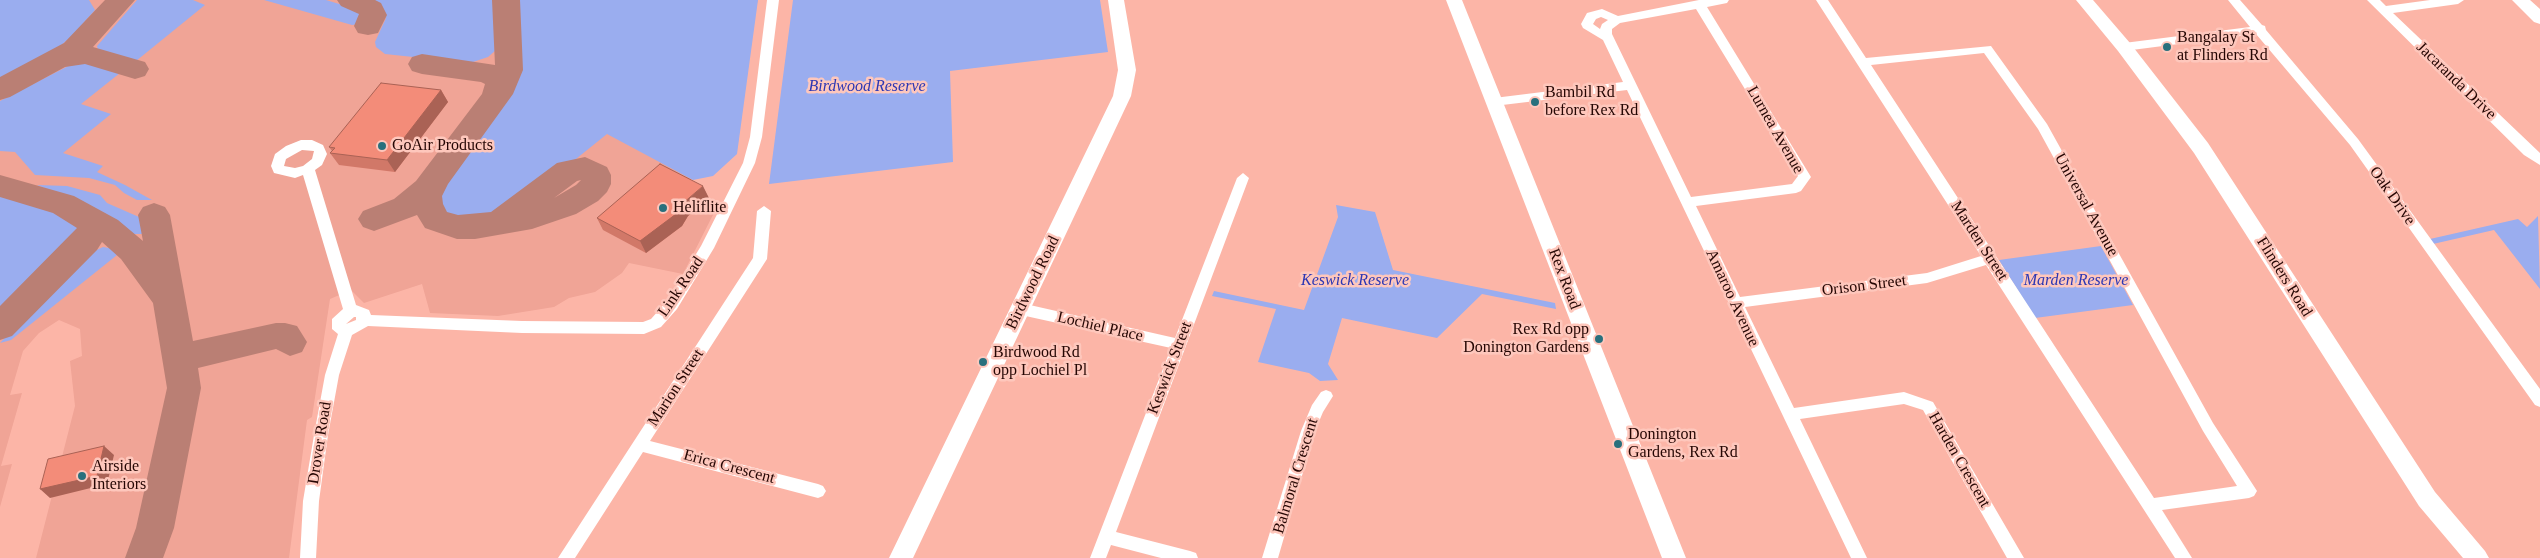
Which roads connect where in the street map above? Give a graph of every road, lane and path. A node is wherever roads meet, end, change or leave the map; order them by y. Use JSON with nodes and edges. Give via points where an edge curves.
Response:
{"nodes":[{"id":1,"x":773,"y":0,"type":"edge"},
{"id":2,"x":1116,"y":0,"type":"edge"},
{"id":3,"x":1454,"y":0,"type":"edge"},
{"id":4,"x":1724,"y":0,"type":"edge"},
{"id":5,"x":1822,"y":0,"type":"edge"},
{"id":6,"x":2084,"y":0,"type":"edge"},
{"id":7,"x":2234,"y":0,"type":"edge"},
{"id":8,"x":2374,"y":0,"type":"edge"},
{"id":9,"x":2458,"y":0,"type":"edge"},
{"id":10,"x":2520,"y":0,"type":"edge"},
{"id":11,"x":1680,"y":3,"type":"edge"},
{"id":12,"x":1699,"y":4,"type":"junction"},
{"id":13,"x":2384,"y":10,"type":"junction"},
{"id":14,"x":2540,"y":18,"type":"edge"},
{"id":15,"x":1617,"y":20,"type":"junction"},
{"id":16,"x":2261,"y":29,"type":"junction"},
{"id":17,"x":1607,"y":37,"type":"junction"},
{"id":18,"x":2124,"y":47,"type":"junction"},
{"id":19,"x":1863,"y":62,"type":"junction"},
{"id":20,"x":1630,"y":85,"type":"junction"},
{"id":21,"x":1494,"y":102,"type":"junction"},
{"id":22,"x":2540,"y":160,"type":"edge"},
{"id":23,"x":308,"y":169,"type":"dead end"},
{"id":24,"x":1243,"y":178,"type":"dead end"},
{"id":25,"x":1687,"y":202,"type":"junction"},
{"id":26,"x":764,"y":211,"type":"dead end"},
{"id":27,"x":1991,"y":258,"type":"junction"},
{"id":28,"x":1734,"y":303,"type":"junction"},
{"id":29,"x":1021,"y":310,"type":"junction"},
{"id":30,"x":351,"y":311,"type":"junction"},
{"id":31,"x":364,"y":320,"type":"junction"},
{"id":32,"x":346,"y":331,"type":"junction"},
{"id":33,"x":1178,"y":344,"type":"junction"},
{"id":34,"x":1326,"y":396,"type":"dead end"},
{"id":35,"x":2540,"y":401,"type":"edge"},
{"id":36,"x":1788,"y":415,"type":"junction"},
{"id":37,"x":639,"y":444,"type":"junction"},
{"id":38,"x":818,"y":491,"type":"dead end"},
{"id":39,"x":2150,"y":505,"type":"junction"},
{"id":40,"x":1106,"y":537,"type":"junction"},
{"id":41,"x":308,"y":558,"type":"edge"},
{"id":42,"x":566,"y":558,"type":"edge"},
{"id":43,"x":901,"y":558,"type":"edge"},
{"id":44,"x":1098,"y":558,"type":"edge"},
{"id":45,"x":1190,"y":558,"type":"edge"},
{"id":46,"x":1270,"y":558,"type":"edge"},
{"id":47,"x":1674,"y":558,"type":"edge"},
{"id":48,"x":1859,"y":558,"type":"edge"},
{"id":49,"x":2016,"y":558,"type":"edge"},
{"id":50,"x":2184,"y":558,"type":"edge"},
{"id":51,"x":2477,"y":558,"type":"edge"}],
"edges":[{"from":1,"to":31,"type":"street","name":"Link Road","via":[[756,137],[749,163],[707,248],[672,305],[656,323],[644,328],[522,327]]},
{"from":2,"to":29,"type":"street","name":"Birdwood Road","via":[[1127,70],[1122,96]]},
{"from":3,"to":21,"type":"street","name":"Rex Road"},
{"from":4,"to":12,"type":"street"},
{"from":5,"to":19,"type":"street","name":"Marden Street"},
{"from":6,"to":18,"type":"street","name":"Flinders Road"},
{"from":7,"to":16,"type":"street","name":"Oak Drive"},
{"from":8,"to":13,"type":"street","name":"Jacaranda Drive"},
{"from":9,"to":13,"type":"street"},
{"from":10,"to":14,"type":"street"},
{"from":11,"to":12,"type":"street"},
{"from":11,"to":15,"type":"street"},
{"from":12,"to":25,"type":"street","name":"Lurnea Avenue","via":[[1805,177],[1796,188]]},
{"from":13,"to":22,"type":"street","name":"Jacaranda Drive"},
{"from":15,"to":17,"type":"street","via":[[1606,27]]},
{"from":15,"to":17,"type":"street","via":[[1602,13],[1591,16],[1587,24],[1589,28]]},
{"from":16,"to":18,"type":"street"},
{"from":16,"to":35,"type":"street","name":"Oak Drive","via":[[2354,142]]},
{"from":17,"to":20,"type":"street","name":"Amaroo Avenue"},
{"from":18,"to":51,"type":"street","name":"Flinders Road","via":[[2201,148],[2428,499]]},
{"from":19,"to":27,"type":"street","name":"Marden Street"},
{"from":19,"to":39,"type":"street","name":"Universal Avenue","via":[[1987,49],[2043,127],[2208,427],[2249,491]]},
{"from":20,"to":21,"type":"street"},
{"from":20,"to":25,"type":"street","name":"Amaroo Avenue"},
{"from":21,"to":47,"type":"street","name":"Rex Road"},
{"from":23,"to":30,"type":"street"},
{"from":24,"to":33,"type":"street","name":"Keswick Street"},
{"from":25,"to":28,"type":"street","name":"Amaroo Avenue"},
{"from":26,"to":37,"type":"street","name":"Marion Street","via":[[760,259]]},
{"from":27,"to":28,"type":"street","name":"Orison Street","via":[[1927,278]]},
{"from":27,"to":39,"type":"street","name":"Marden Street"},
{"from":28,"to":36,"type":"street","name":"Amaroo Avenue"},
{"from":29,"to":33,"type":"street","name":"Lochiel Place"},
{"from":29,"to":43,"type":"street","name":"Birdwood Road"},
{"from":30,"to":31,"type":"street","via":[[362,312]]},
{"from":30,"to":32,"type":"street","via":[[338,323],[339,329]]},
{"from":31,"to":32,"type":"street"},
{"from":32,"to":41,"type":"street","name":"Drover Road","via":[[332,375],[321,435],[311,501]]},
{"from":33,"to":40,"type":"street","name":"Keswick Street"},
{"from":34,"to":46,"type":"street","name":"Balmoral Crescent","via":[[1308,431]]},
{"from":36,"to":48,"type":"street","name":"Amaroo Avenue"},
{"from":36,"to":49,"type":"street","name":"Harden Crescent","via":[[1904,398],[1928,406]]},
{"from":37,"to":38,"type":"street","name":"Erica Crescent"},
{"from":37,"to":42,"type":"street","name":"Marion Street"},
{"from":39,"to":50,"type":"street","name":"Marden Street"},
{"from":40,"to":44,"type":"street","name":"Keswick Street"},
{"from":40,"to":45,"type":"street"}]}
